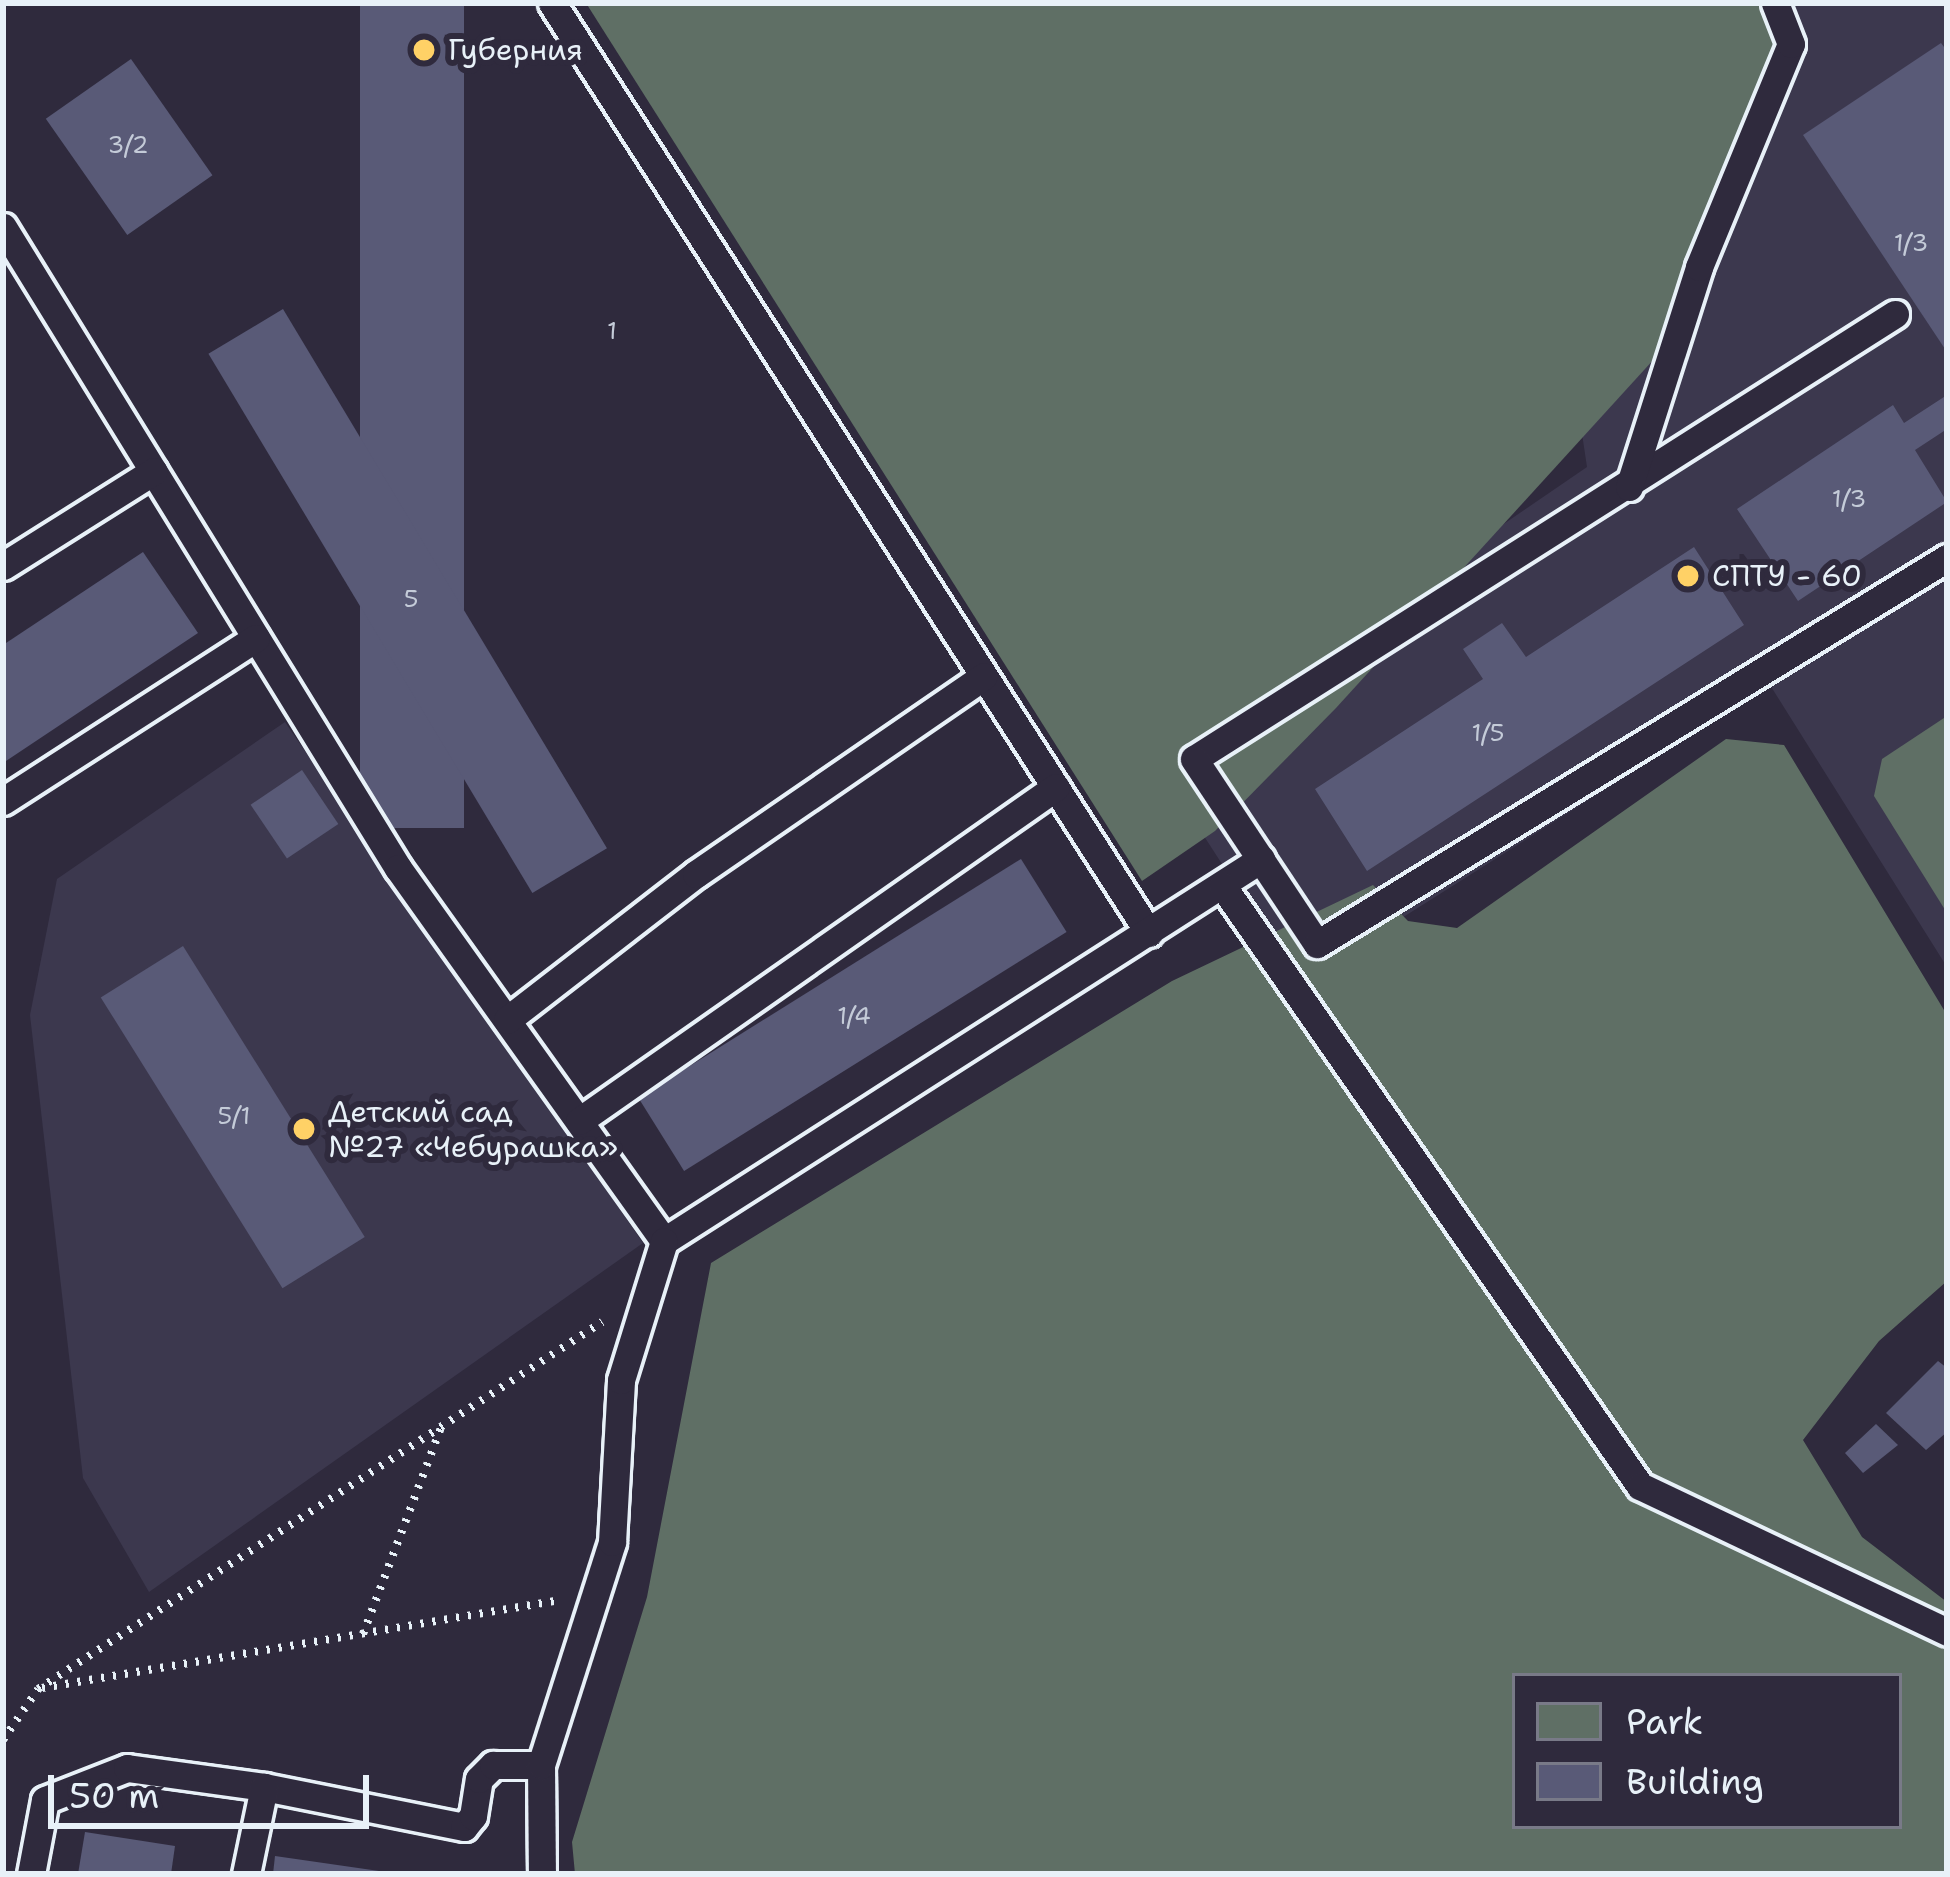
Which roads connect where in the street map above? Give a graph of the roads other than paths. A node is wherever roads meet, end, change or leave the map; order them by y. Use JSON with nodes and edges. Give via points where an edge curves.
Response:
{"nodes":[{"id":1,"x":552,"y":3,"type":"edge"},
{"id":2,"x":1775,"y":3,"type":"edge"},
{"id":3,"x":3,"y":227,"type":"edge"},
{"id":4,"x":1895,"y":314,"type":"dead end"},
{"id":5,"x":154,"y":471,"type":"junction"},
{"id":6,"x":1629,"y":487,"type":"junction"},
{"id":7,"x":1947,"y":558,"type":"edge"},
{"id":8,"x":3,"y":566,"type":"edge"},
{"id":9,"x":256,"y":638,"type":"junction"},
{"id":10,"x":983,"y":676,"type":"junction"},
{"id":11,"x":1056,"y":788,"type":"junction"},
{"id":12,"x":3,"y":801,"type":"edge"},
{"id":13,"x":1261,"y":859,"type":"junction"},
{"id":14,"x":1222,"y":885,"type":"junction"},
{"id":15,"x":1149,"y":933,"type":"junction"},
{"id":16,"x":507,"y":1021,"type":"junction"},
{"id":17,"x":579,"y":1121,"type":"junction"},
{"id":18,"x":664,"y":1241,"type":"junction"},
{"id":19,"x":1947,"y":1632,"type":"edge"},
{"id":20,"x":541,"y":1765,"type":"junction"},
{"id":21,"x":264,"y":1787,"type":"junction"},
{"id":22,"x":32,"y":1874,"type":"edge"},
{"id":23,"x":246,"y":1874,"type":"edge"},
{"id":24,"x":542,"y":1874,"type":"edge"}],
"edges":[{"from":1,"to":10,"type":"lane"},
{"from":2,"to":6,"type":"lane","via":[[1791,44],[1699,266]]},
{"from":3,"to":5,"type":"lane"},
{"from":4,"to":6,"type":"lane"},
{"from":5,"to":8,"type":"lane"},
{"from":5,"to":9,"type":"lane"},
{"from":6,"to":13,"type":"lane","via":[[1194,759]]},
{"from":7,"to":13,"type":"lane","via":[[1318,944]]},
{"from":9,"to":12,"type":"lane"},
{"from":9,"to":16,"type":"lane","via":[[398,868]]},
{"from":10,"to":11,"type":"lane"},
{"from":10,"to":16,"type":"lane","via":[[696,874]]},
{"from":11,"to":15,"type":"lane"},
{"from":11,"to":17,"type":"lane"},
{"from":13,"to":14,"type":"lane"},
{"from":14,"to":15,"type":"lane"},
{"from":14,"to":19,"type":"lane","via":[[1640,1486]]},
{"from":15,"to":18,"type":"lane"},
{"from":16,"to":17,"type":"lane"},
{"from":17,"to":18,"type":"lane"},
{"from":18,"to":20,"type":"lane","via":[[622,1380],[612,1542]]},
{"from":20,"to":21,"type":"lane","via":[[494,1765],[479,1779],[464,1827]]},
{"from":20,"to":24,"type":"lane"},
{"from":21,"to":22,"type":"lane","via":[[127,1768],[45,1800]]},
{"from":21,"to":23,"type":"lane"}]}
